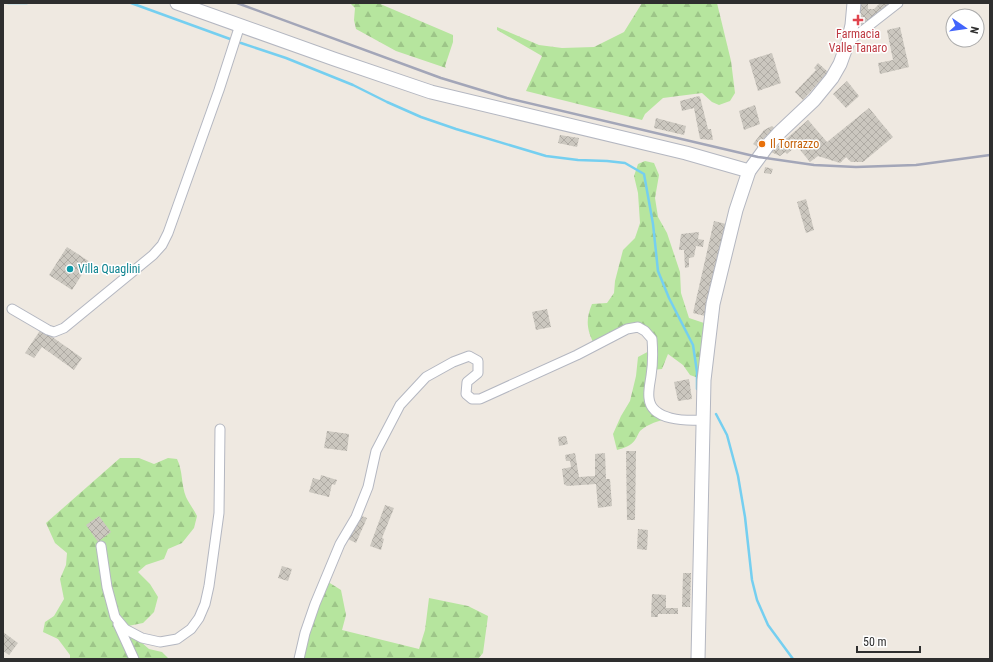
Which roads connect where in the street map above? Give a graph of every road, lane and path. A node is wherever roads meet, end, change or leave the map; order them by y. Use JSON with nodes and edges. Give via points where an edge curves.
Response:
{"nodes":[{"id":1,"x":177,"y":3,"type":"edge"},
{"id":2,"x":854,"y":3,"type":"edge"},
{"id":3,"x":898,"y":3,"type":"edge"},
{"id":4,"x":240,"y":25,"type":"junction"},
{"id":5,"x":848,"y":42,"type":"junction"},
{"id":6,"x":750,"y":171,"type":"junction"},
{"id":7,"x":12,"y":308,"type":"dead end"},
{"id":8,"x":703,"y":420,"type":"junction"},
{"id":9,"x":220,"y":429,"type":"dead end"},
{"id":10,"x":101,"y":546,"type":"dead end"},
{"id":11,"x":115,"y":617,"type":"junction"},
{"id":12,"x":134,"y":659,"type":"edge"},
{"id":13,"x":299,"y":659,"type":"edge"},
{"id":14,"x":698,"y":659,"type":"edge"}],
"edges":[{"from":1,"to":4,"type":"street"},
{"from":2,"to":5,"type":"street"},
{"from":3,"to":5,"type":"street"},
{"from":4,"to":6,"type":"street","via":[[431,92],[686,153]]},
{"from":4,"to":7,"type":"street","via":[[162,245],[153,256],[64,328],[54,332],[48,330]]},
{"from":5,"to":6,"type":"street","via":[[840,64],[824,89],[776,136]]},
{"from":6,"to":8,"type":"street","via":[[736,210],[713,304],[704,380]]},
{"from":8,"to":13,"type":"street","via":[[669,418],[657,412],[651,405],[649,398],[652,339],[638,327],[627,329],[480,399],[472,399],[466,394],[467,382],[478,373],[478,361],[469,356],[426,377],[400,405],[376,451],[368,487],[356,517],[340,544],[318,598],[305,633]]},
{"from":8,"to":14,"type":"street"},
{"from":9,"to":11,"type":"street","via":[[218,528],[210,586],[199,618],[191,629],[177,638],[160,642],[142,638],[126,629]]},
{"from":10,"to":11,"type":"street","via":[[107,587]]},
{"from":11,"to":12,"type":"street"}]}
